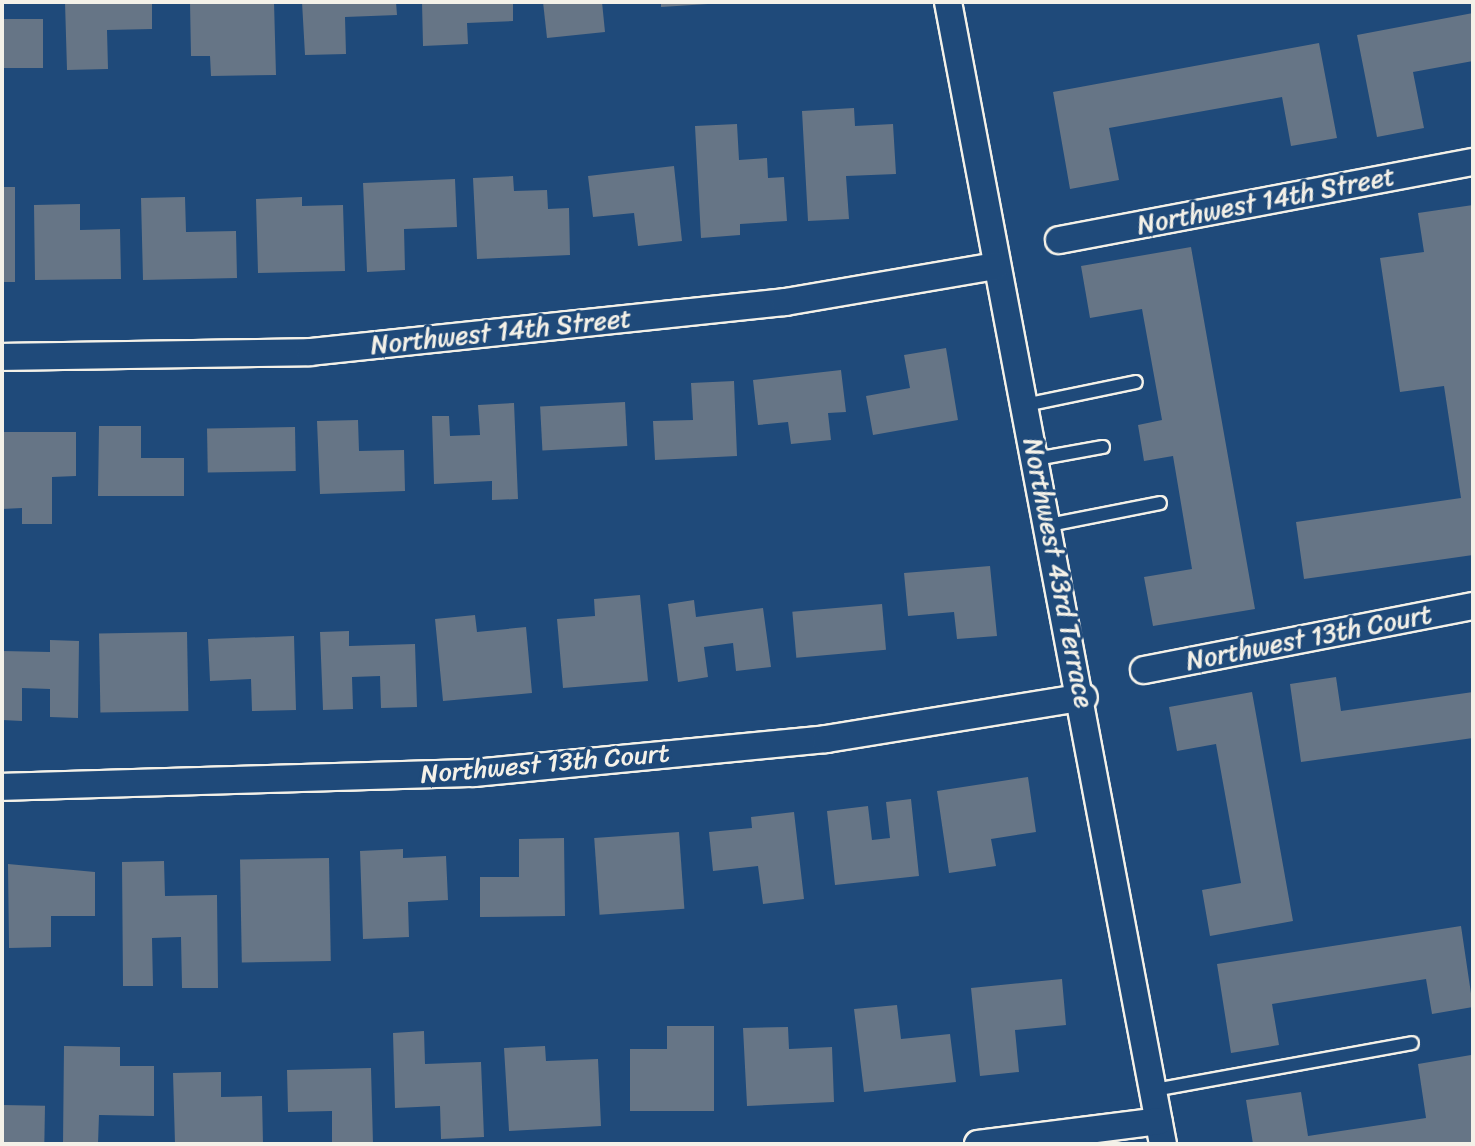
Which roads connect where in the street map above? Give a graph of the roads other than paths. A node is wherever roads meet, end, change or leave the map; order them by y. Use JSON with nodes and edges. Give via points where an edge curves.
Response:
{"nodes":[{"id":1,"x":948,"y":2,"type":"edge"},
{"id":2,"x":1473,"y":162,"type":"edge"},
{"id":3,"x":1059,"y":240,"type":"dead end"},
{"id":4,"x":996,"y":266,"type":"junction"},
{"id":5,"x":2,"y":357,"type":"edge"},
{"id":6,"x":1136,"y":382,"type":"dead end"},
{"id":7,"x":1025,"y":405,"type":"junction"},
{"id":8,"x":1103,"y":447,"type":"dead end"},
{"id":9,"x":1036,"y":459,"type":"junction"},
{"id":10,"x":1160,"y":503,"type":"dead end"},
{"id":11,"x":1049,"y":525,"type":"junction"},
{"id":12,"x":1473,"y":606,"type":"edge"},
{"id":13,"x":1144,"y":670,"type":"dead end"},
{"id":14,"x":1084,"y":697,"type":"junction"},
{"id":15,"x":2,"y":787,"type":"edge"},
{"id":16,"x":1412,"y":1043,"type":"dead end"},
{"id":17,"x":1154,"y":1090,"type":"junction"},
{"id":18,"x":1161,"y":1132,"type":"edge"},
{"id":19,"x":978,"y":1144,"type":"edge"}],
"edges":[{"from":1,"to":4,"type":"street","name":"Northwest 43rd Terrace"},
{"from":2,"to":3,"type":"street","name":"Northwest 14th Street"},
{"from":4,"to":5,"type":"street","name":"Northwest 14th Street","via":[[785,302],[310,352]]},
{"from":4,"to":7,"type":"street","name":"Northwest 43rd Terrace"},
{"from":6,"to":7,"type":"lane"},
{"from":7,"to":9,"type":"street","name":"Northwest 43rd Terrace"},
{"from":8,"to":9,"type":"lane"},
{"from":9,"to":11,"type":"street","name":"Northwest 43rd Terrace"},
{"from":10,"to":11,"type":"lane"},
{"from":11,"to":14,"type":"street","name":"Northwest 43rd Terrace"},
{"from":12,"to":13,"type":"street","name":"Northwest 13th Court"},
{"from":14,"to":15,"type":"street","name":"Northwest 13th Court","via":[[826,739],[474,773]]},
{"from":14,"to":17,"type":"street","name":"Northwest 43rd Terrace"},
{"from":16,"to":17,"type":"lane"},
{"from":17,"to":18,"type":"street","name":"Northwest 43rd Terrace"},
{"from":18,"to":19,"type":"street"}]}
